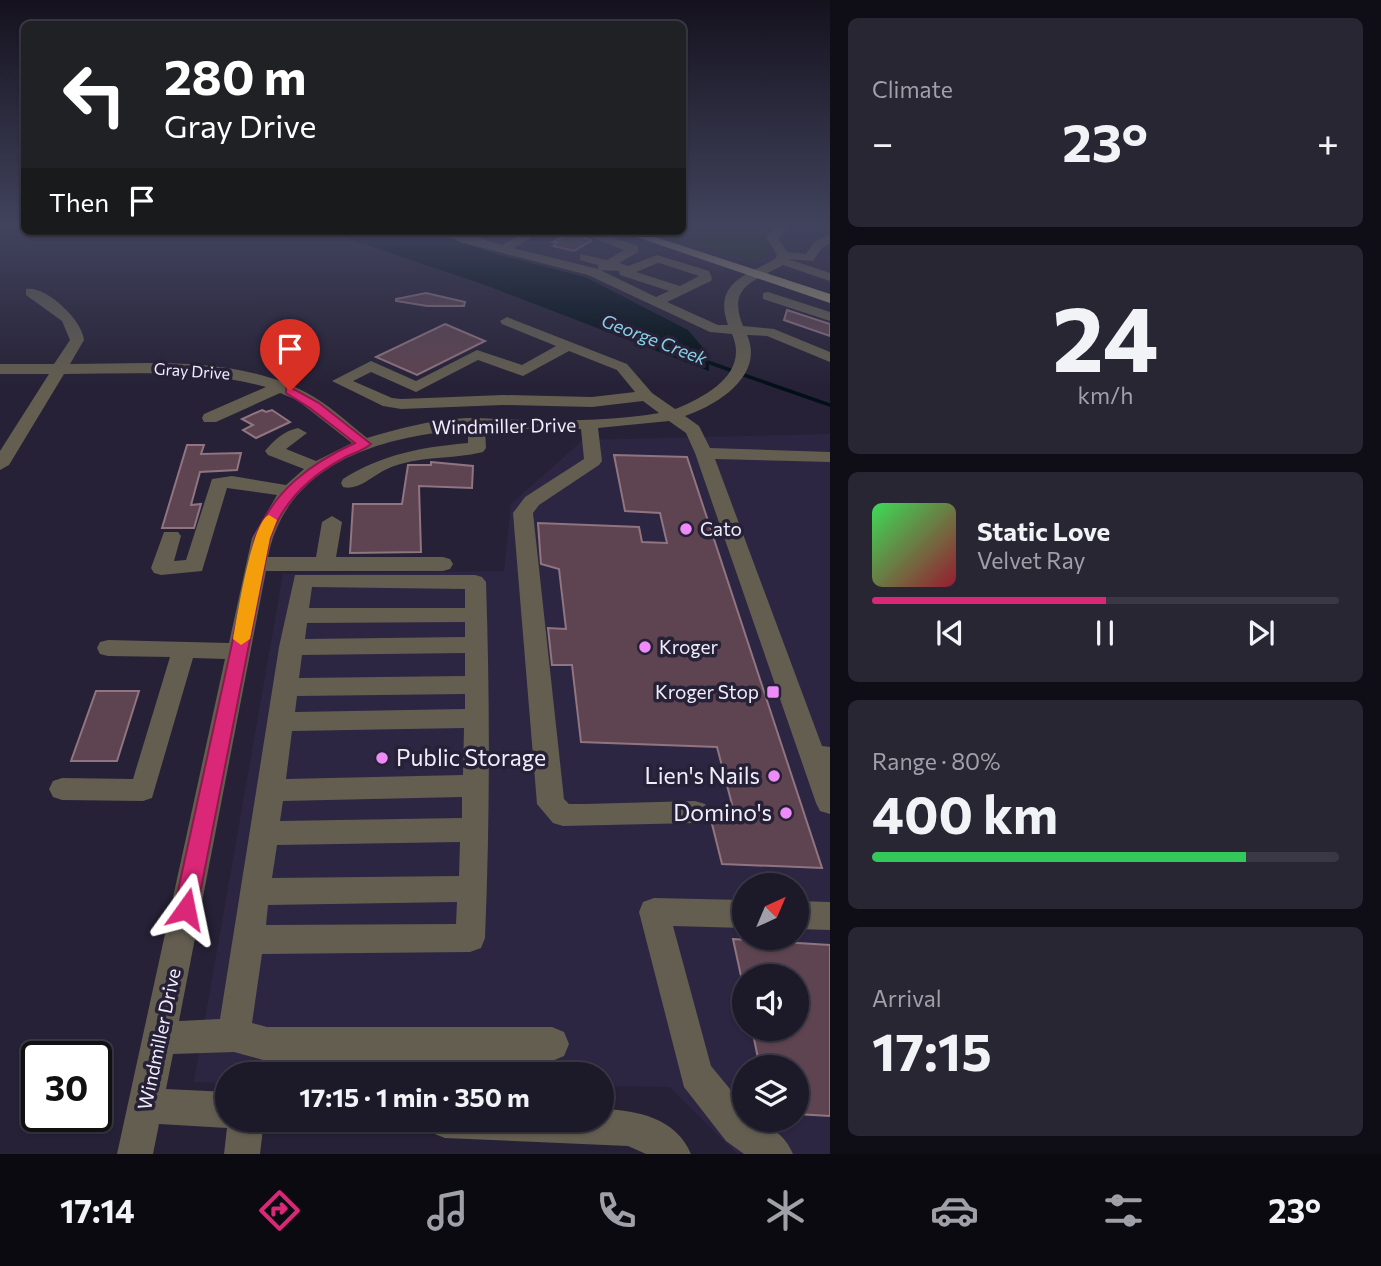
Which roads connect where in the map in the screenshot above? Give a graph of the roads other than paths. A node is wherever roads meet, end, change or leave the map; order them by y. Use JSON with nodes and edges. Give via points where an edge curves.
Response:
{"nodes":[{"id":1,"x":608,"y":279,"type":"edge"},
{"id":2,"x":649,"y":279,"type":"edge"},
{"id":3,"x":704,"y":279,"type":"edge"},
{"id":4,"x":748,"y":279,"type":"edge"},
{"id":5,"x":778,"y":279,"type":"edge"},
{"id":6,"x":785,"y":279,"type":"edge"},
{"id":7,"x":680,"y":290,"type":"junction"},
{"id":8,"x":830,"y":291,"type":"edge"},
{"id":9,"x":31,"y":292,"type":"dead end"},
{"id":10,"x":768,"y":296,"type":"dead end"},
{"id":11,"x":830,"y":299,"type":"edge"},
{"id":12,"x":658,"y":301,"type":"junction"},
{"id":13,"x":807,"y":310,"type":"junction"},
{"id":14,"x":830,"y":317,"type":"edge"},
{"id":15,"x":507,"y":321,"type":"dead end"},
{"id":16,"x":737,"y":329,"type":"junction"},
{"id":17,"x":769,"y":332,"type":"junction"},
{"id":18,"x":568,"y":345,"type":"junction"},
{"id":19,"x":830,"y":358,"type":"edge"},
{"id":20,"x":0,"y":369,"type":"edge"},
{"id":21,"x":60,"y":369,"type":"junction"},
{"id":22,"x":280,"y":387,"type":"junction"},
{"id":23,"x":646,"y":396,"type":"junction"},
{"id":24,"x":670,"y":415,"type":"junction"},
{"id":25,"x":210,"y":418,"type":"dead end"},
{"id":26,"x":476,"y":423,"type":"junction"},
{"id":27,"x":589,"y":424,"type":"junction"},
{"id":28,"x":298,"y":433,"type":"dead end"},
{"id":29,"x":365,"y":444,"type":"junction"},
{"id":30,"x":704,"y":453,"type":"junction"},
{"id":31,"x":3,"y":456,"type":"edge"},
{"id":32,"x":830,"y":457,"type":"edge"},
{"id":33,"x":318,"y":468,"type":"junction"},
{"id":34,"x":350,"y":483,"type":"dead end"},
{"id":35,"x":290,"y":491,"type":"junction"},
{"id":36,"x":332,"y":522,"type":"dead end"},
{"id":37,"x":171,"y":536,"type":"dead end"},
{"id":38,"x":257,"y":564,"type":"junction"},
{"id":39,"x":443,"y":564,"type":"dead end"},
{"id":40,"x":325,"y":565,"type":"junction"},
{"id":41,"x":477,"y":645,"type":"junction"},
{"id":42,"x":290,"y":647,"type":"junction"},
{"id":43,"x":108,"y":648,"type":"dead end"},
{"id":44,"x":183,"y":651,"type":"junction"},
{"id":45,"x":239,"y":651,"type":"junction"},
{"id":46,"x":478,"y":685,"type":"junction"},
{"id":47,"x":284,"y":687,"type":"junction"},
{"id":48,"x":477,"y":718,"type":"junction"},
{"id":49,"x":279,"y":722,"type":"junction"},
{"id":50,"x":822,"y":757,"type":"edge"},
{"id":51,"x":476,"y":786,"type":"junction"},
{"id":52,"x":62,"y":789,"type":"dead end"},
{"id":53,"x":270,"y":790,"type":"junction"},
{"id":54,"x":830,"y":803,"type":"edge"},
{"id":55,"x":695,"y":812,"type":"dead end"},
{"id":56,"x":476,"y":830,"type":"junction"},
{"id":57,"x":264,"y":832,"type":"junction"},
{"id":58,"x":473,"y":889,"type":"junction"},
{"id":59,"x":255,"y":892,"type":"junction"},
{"id":60,"x":732,"y":914,"type":"edge"},
{"id":61,"x":809,"y":915,"type":"edge"},
{"id":62,"x":830,"y":916,"type":"edge"},
{"id":63,"x":248,"y":940,"type":"junction"},
{"id":64,"x":233,"y":1035,"type":"junction"},
{"id":65,"x":159,"y":1038,"type":"junction"},
{"id":66,"x":552,"y":1044,"type":"dead end"},
{"id":67,"x":145,"y":1106,"type":"junction"},
{"id":68,"x":215,"y":1109,"type":"edge"},
{"id":69,"x":614,"y":1127,"type":"edge"},
{"id":70,"x":245,"y":1132,"type":"edge"},
{"id":71,"x":135,"y":1154,"type":"edge"},
{"id":72,"x":242,"y":1154,"type":"edge"},
{"id":73,"x":673,"y":1154,"type":"edge"},
{"id":74,"x":775,"y":1154,"type":"edge"}],
"edges":[{"from":1,"to":12,"type":"street"},
{"from":2,"to":7,"type":"street"},
{"from":3,"to":7,"type":"street"},
{"from":4,"to":16,"type":"street","name":"Windmiller Drive","via":[[738,285],[731,298],[729,310]]},
{"from":5,"to":11,"type":"main road"},
{"from":6,"to":8,"type":"main road"},
{"from":7,"to":12,"type":"street"},
{"from":9,"to":21,"type":"street","via":[[71,320],[76,329],[77,340]]},
{"from":10,"to":13,"type":"street"},
{"from":12,"to":16,"type":"street","via":[[715,329]]},
{"from":13,"to":14,"type":"street"},
{"from":13,"to":17,"type":"street"},
{"from":15,"to":18,"type":"street"},
{"from":16,"to":17,"type":"street"},
{"from":16,"to":24,"type":"street","name":"Windmiller Drive","via":[[747,356],[740,374],[720,393]]},
{"from":17,"to":19,"type":"street"},
{"from":18,"to":23,"type":"street","via":[[622,367]]},
{"from":18,"to":23,"type":"street","via":[[523,371],[477,355],[416,387],[371,366],[341,381],[401,404],[592,402]]},
{"from":20,"to":21,"type":"street","name":"Gray Drive"},
{"from":21,"to":22,"type":"street","name":"Gray Drive","via":[[203,370]]},
{"from":21,"to":31,"type":"street"},
{"from":22,"to":25,"type":"street"},
{"from":22,"to":29,"type":"street","name":"Gray Drive","via":[[303,397]]},
{"from":23,"to":24,"type":"street"},
{"from":24,"to":27,"type":"street","name":"Windmiller Drive"},
{"from":24,"to":30,"type":"street","via":[[693,430]]},
{"from":26,"to":27,"type":"street","name":"Windmiller Drive"},
{"from":26,"to":29,"type":"street","name":"Windmiller Drive","via":[[410,430]]},
{"from":26,"to":34,"type":"street","via":[[477,448],[403,456]]},
{"from":27,"to":55,"type":"street","via":[[593,461],[532,501],[523,513],[551,804],[563,815]]},
{"from":28,"to":33,"type":"street","via":[[274,452]]},
{"from":29,"to":33,"type":"street","name":"Windmiller Drive"},
{"from":30,"to":32,"type":"street"},
{"from":30,"to":50,"type":"street"},
{"from":33,"to":35,"type":"street","name":"Windmiller Drive"},
{"from":35,"to":37,"type":"street","via":[[219,483],[195,566],[160,568]]},
{"from":35,"to":38,"type":"street","name":"Windmiller Drive","via":[[268,523]]},
{"from":36,"to":40,"type":"street"},
{"from":38,"to":40,"type":"street"},
{"from":38,"to":45,"type":"street","name":"Windmiller Drive"},
{"from":39,"to":40,"type":"street"},
{"from":41,"to":42,"type":"street"},
{"from":41,"to":42,"type":"street","via":[[475,582],[302,580]]},
{"from":41,"to":46,"type":"street"},
{"from":42,"to":47,"type":"street"},
{"from":43,"to":44,"type":"street"},
{"from":44,"to":45,"type":"street"},
{"from":44,"to":52,"type":"street","via":[[143,790]]},
{"from":45,"to":65,"type":"street","name":"Windmiller Drive"},
{"from":46,"to":47,"type":"street"},
{"from":46,"to":48,"type":"street"},
{"from":47,"to":49,"type":"street"},
{"from":48,"to":49,"type":"street"},
{"from":48,"to":51,"type":"street"},
{"from":49,"to":53,"type":"street"},
{"from":50,"to":54,"type":"street"},
{"from":51,"to":53,"type":"street"},
{"from":51,"to":56,"type":"street"},
{"from":53,"to":57,"type":"street"},
{"from":56,"to":57,"type":"street"},
{"from":56,"to":58,"type":"street"},
{"from":57,"to":59,"type":"street"},
{"from":58,"to":59,"type":"street"},
{"from":58,"to":63,"type":"street","via":[[470,938]]},
{"from":59,"to":63,"type":"street"},
{"from":60,"to":74,"type":"street","via":[[654,912],[696,1075],[739,1128]]},
{"from":61,"to":62,"type":"street"},
{"from":63,"to":64,"type":"street"},
{"from":64,"to":65,"type":"street"},
{"from":64,"to":66,"type":"street","via":[[267,1044]]},
{"from":65,"to":67,"type":"street","name":"Windmiller Drive"},
{"from":67,"to":68,"type":"street"},
{"from":67,"to":71,"type":"street","name":"Windmiller Drive"},
{"from":69,"to":73,"type":"street","via":[[645,1131]]},
{"from":70,"to":72,"type":"street"}]}
